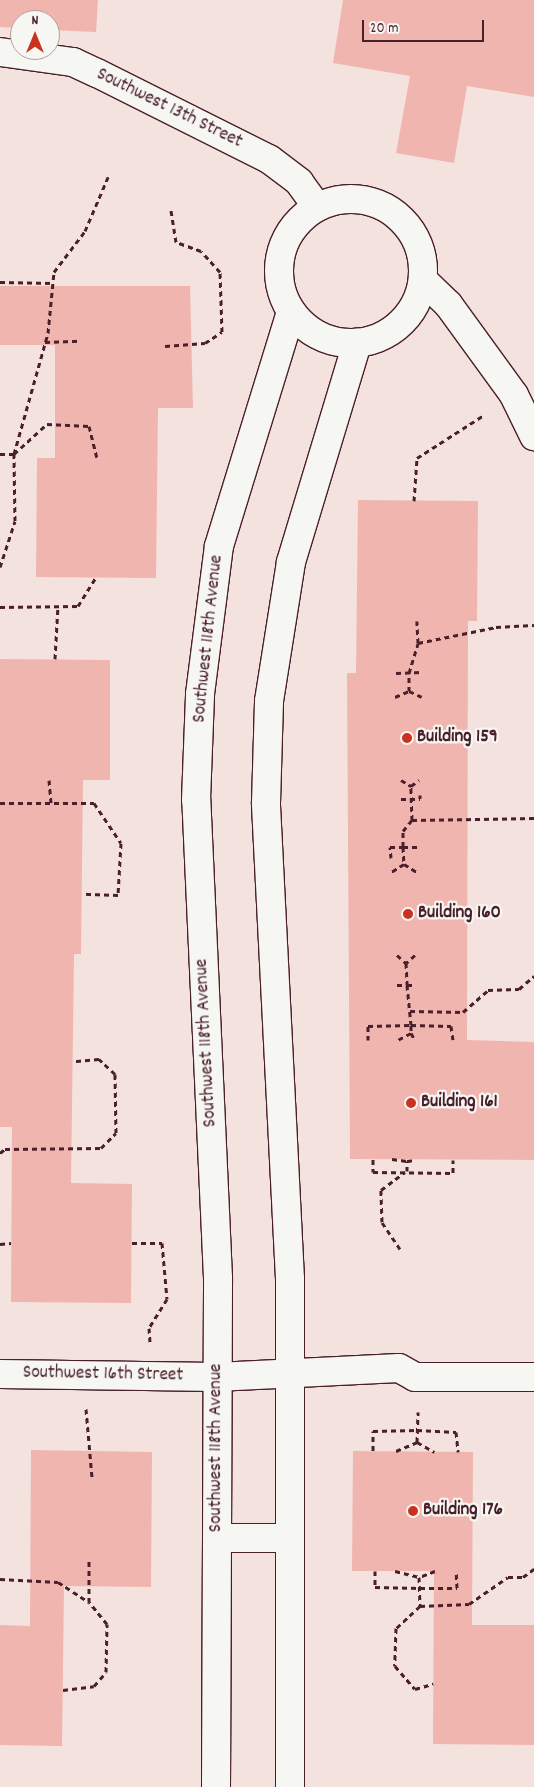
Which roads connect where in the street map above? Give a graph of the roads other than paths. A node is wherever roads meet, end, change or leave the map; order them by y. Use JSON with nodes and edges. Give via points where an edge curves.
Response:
{"nodes":[{"id":1,"x":0,"y":52,"type":"edge"},
{"id":2,"x":317,"y":207,"type":"junction"},
{"id":3,"x":423,"y":280,"type":"junction"},
{"id":4,"x":291,"y":312,"type":"junction"},
{"id":5,"x":357,"y":343,"type":"junction"},
{"id":6,"x":534,"y":436,"type":"edge"},
{"id":7,"x":0,"y":1374,"type":"edge"},
{"id":8,"x":289,"y":1375,"type":"junction"},
{"id":9,"x":216,"y":1376,"type":"junction"},
{"id":10,"x":534,"y":1376,"type":"edge"},
{"id":11,"x":217,"y":1538,"type":"junction"},
{"id":12,"x":290,"y":1538,"type":"junction"},
{"id":13,"x":216,"y":1787,"type":"edge"},
{"id":14,"x":290,"y":1787,"type":"edge"}],
"edges":[{"from":1,"to":2,"type":"street","name":"Southwest 13th Street","via":[[73,62],[97,73],[269,159],[299,182]]},
{"from":2,"to":3,"type":"street","via":[[338,199],[361,199],[401,218],[415,236],[422,257]]},
{"from":2,"to":4,"type":"street","via":[[291,230],[280,254],[279,280]]},
{"from":3,"to":5,"type":"street","via":[[407,317],[393,330]]},
{"from":3,"to":6,"type":"street","via":[[448,304],[514,395]]},
{"from":4,"to":5,"type":"street","via":[[320,336]]},
{"from":4,"to":9,"type":"street","name":"Southwest 118th Avenue","via":[[219,546],[200,694],[196,800],[218,1278]]},
{"from":5,"to":8,"type":"street","via":[[291,562],[269,701],[266,803],[290,1279]]},
{"from":7,"to":9,"type":"street","name":"Southwest 16th Street"},
{"from":8,"to":9,"type":"street","name":"Southwest 16th Street"},
{"from":8,"to":10,"type":"street","name":"Southwest 16th Street","via":[[399,1368],[415,1376]]},
{"from":8,"to":12,"type":"street"},
{"from":9,"to":11,"type":"street","name":"Southwest 118th Avenue"},
{"from":11,"to":12,"type":"street"},
{"from":11,"to":13,"type":"street","name":"Southwest 118th Avenue"},
{"from":12,"to":14,"type":"street"}]}
